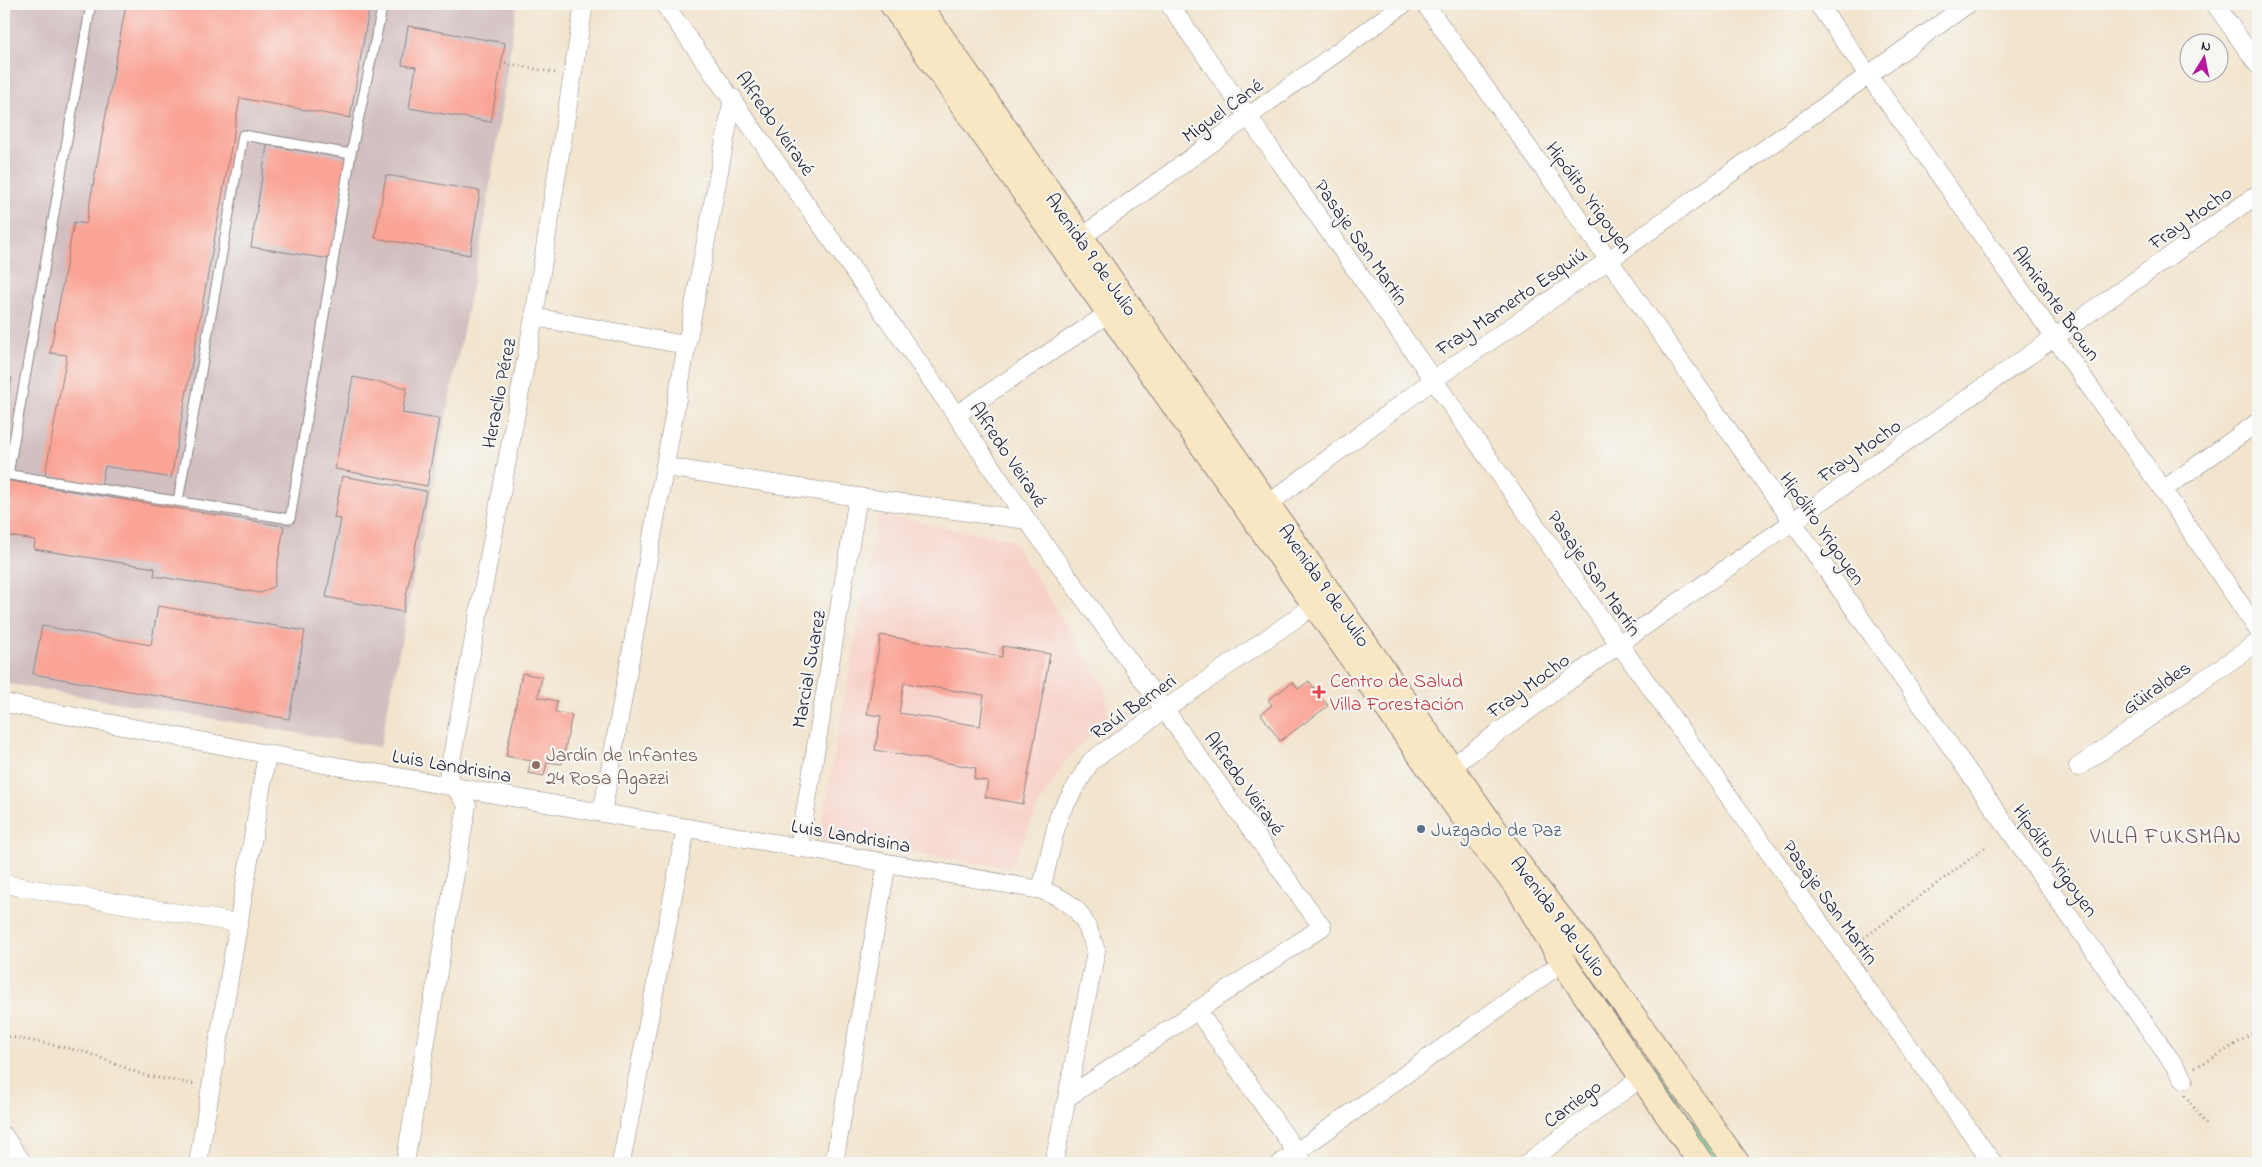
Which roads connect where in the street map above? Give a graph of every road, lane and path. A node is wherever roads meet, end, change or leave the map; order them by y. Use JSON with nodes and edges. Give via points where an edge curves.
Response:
{"nodes":[{"id":1,"x":91,"y":4,"type":"edge"},
{"id":2,"x":383,"y":4,"type":"edge"},
{"id":3,"x":584,"y":4,"type":"edge"},
{"id":4,"x":664,"y":4,"type":"edge"},
{"id":5,"x":892,"y":4,"type":"edge"},
{"id":6,"x":918,"y":4,"type":"edge"},
{"id":7,"x":1169,"y":4,"type":"edge"},
{"id":8,"x":1404,"y":4,"type":"edge"},
{"id":9,"x":1425,"y":4,"type":"edge"},
{"id":10,"x":1818,"y":4,"type":"edge"},
{"id":11,"x":1968,"y":4,"type":"edge"},
{"id":12,"x":2215,"y":4,"type":"edge"},
{"id":13,"x":505,"y":62,"type":"dead end"},
{"id":14,"x":2258,"y":65,"type":"edge"},
{"id":15,"x":1868,"y":75,"type":"junction"},
{"id":16,"x":572,"y":76,"type":"junction"},
{"id":17,"x":733,"y":98,"type":"junction"},
{"id":18,"x":1248,"y":118,"type":"junction"},
{"id":19,"x":351,"y":154,"type":"junction"},
{"id":20,"x":2258,"y":194,"type":"edge"},
{"id":21,"x":1072,"y":244,"type":"junction"},
{"id":22,"x":1609,"y":260,"type":"junction"},
{"id":23,"x":1109,"y":313,"type":"junction"},
{"id":24,"x":534,"y":317,"type":"junction"},
{"id":25,"x":2056,"y":338,"type":"junction"},
{"id":26,"x":685,"y":345,"type":"junction"},
{"id":27,"x":1433,"y":380,"type":"junction"},
{"id":28,"x":956,"y":414,"type":"junction"},
{"id":29,"x":2258,"y":422,"type":"edge"},
{"id":30,"x":666,"y":467,"type":"junction"},
{"id":31,"x":6,"y":474,"type":"edge"},
{"id":32,"x":2163,"y":490,"type":"junction"},
{"id":33,"x":858,"y":497,"type":"junction"},
{"id":34,"x":178,"y":501,"type":"junction"},
{"id":35,"x":1260,"y":510,"type":"junction"},
{"id":36,"x":1027,"y":520,"type":"junction"},
{"id":37,"x":1793,"y":522,"type":"junction"},
{"id":38,"x":1315,"y":605,"type":"junction"},
{"id":39,"x":2258,"y":630,"type":"edge"},
{"id":40,"x":2258,"y":642,"type":"edge"},
{"id":41,"x":1619,"y":644,"type":"junction"},
{"id":42,"x":4,"y":703,"type":"edge"},
{"id":43,"x":1166,"y":708,"type":"junction"},
{"id":44,"x":267,"y":754,"type":"junction"},
{"id":45,"x":2078,"y":767,"type":"dead end"},
{"id":46,"x":1444,"y":773,"type":"junction"},
{"id":47,"x":456,"y":787,"type":"junction"},
{"id":48,"x":602,"y":813,"type":"junction"},
{"id":49,"x":686,"y":828,"type":"junction"},
{"id":50,"x":1986,"y":847,"type":"dead end"},
{"id":51,"x":799,"y":848,"type":"junction"},
{"id":52,"x":887,"y":863,"type":"junction"},
{"id":53,"x":4,"y":884,"type":"edge"},
{"id":54,"x":1041,"y":890,"type":"junction"},
{"id":55,"x":238,"y":923,"type":"junction"},
{"id":56,"x":1842,"y":954,"type":"junction"},
{"id":57,"x":1564,"y":962,"type":"junction"},
{"id":58,"x":1197,"y":1010,"type":"junction"},
{"id":59,"x":2258,"y":1030,"type":"edge"},
{"id":60,"x":4,"y":1036,"type":"edge"},
{"id":61,"x":2182,"y":1076,"type":"junction"},
{"id":62,"x":1647,"y":1084,"type":"junction"},
{"id":63,"x":209,"y":1087,"type":"junction"},
{"id":64,"x":1068,"y":1097,"type":"junction"},
{"id":65,"x":2207,"y":1126,"type":"dead end"},
{"id":66,"x":4,"y":1136,"type":"edge"},
{"id":67,"x":1300,"y":1158,"type":"edge"},
{"id":68,"x":23,"y":1163,"type":"edge"},
{"id":69,"x":198,"y":1163,"type":"edge"},
{"id":70,"x":405,"y":1163,"type":"edge"},
{"id":71,"x":621,"y":1163,"type":"edge"},
{"id":72,"x":834,"y":1163,"type":"edge"},
{"id":73,"x":1054,"y":1163,"type":"edge"},
{"id":74,"x":1282,"y":1163,"type":"edge"},
{"id":75,"x":1527,"y":1163,"type":"edge"},
{"id":76,"x":1686,"y":1163,"type":"edge"},
{"id":77,"x":1701,"y":1163,"type":"edge"},
{"id":78,"x":1736,"y":1163,"type":"edge"},
{"id":79,"x":1993,"y":1163,"type":"edge"}],
"edges":[{"from":1,"to":31,"type":"lane"},
{"from":2,"to":19,"type":"lane"},
{"from":3,"to":16,"type":"street","name":"Heraclio Pérez"},
{"from":4,"to":17,"type":"street","name":"Alfredo Veiravé"},
{"from":5,"to":21,"type":"main road","name":"Avenida 9 de Julio"},
{"from":6,"to":21,"type":"main road","name":"Avenida 9 de Julio"},
{"from":7,"to":18,"type":"street","name":"Pasaje San Martín"},
{"from":8,"to":18,"type":"street","name":"Miguel Cané"},
{"from":9,"to":22,"type":"street","name":"Hipólito Yrigoyen"},
{"from":10,"to":15,"type":"street","name":"Almirante Brown"},
{"from":11,"to":15,"type":"street","name":"Fray Mamerto Esquiú"},
{"from":12,"to":14,"type":"street"},
{"from":13,"to":16,"type":"path"},
{"from":15,"to":22,"type":"street","name":"Fray Mamerto Esquiú"},
{"from":15,"to":25,"type":"street","name":"Almirante Brown"},
{"from":16,"to":24,"type":"street","name":"Heraclio Pérez"},
{"from":17,"to":26,"type":"street"},
{"from":17,"to":28,"type":"street","name":"Alfredo Veiravé"},
{"from":18,"to":21,"type":"street","name":"Miguel Cané"},
{"from":18,"to":27,"type":"street","name":"Pasaje San Martín"},
{"from":19,"to":34,"type":"lane","via":[[243,135]]},
{"from":19,"to":34,"type":"lane","via":[[290,519]]},
{"from":20,"to":25,"type":"street","name":"Fray Mocho"},
{"from":21,"to":23,"type":"main road","name":"Avenida 9 de Julio"},
{"from":21,"to":35,"type":"main road","name":"Avenida 9 de Julio"},
{"from":22,"to":27,"type":"street","name":"Fray Mamerto Esquiú"},
{"from":22,"to":37,"type":"street","name":"Hipólito Yrigoyen"},
{"from":23,"to":28,"type":"street"},
{"from":23,"to":35,"type":"main road","name":"Avenida 9 de Julio"},
{"from":24,"to":26,"type":"street"},
{"from":24,"to":47,"type":"street","name":"Heraclio Pérez","via":[[448,777]]},
{"from":25,"to":32,"type":"street","name":"Almirante Brown"},
{"from":25,"to":37,"type":"street","name":"Fray Mocho"},
{"from":26,"to":30,"type":"street"},
{"from":27,"to":35,"type":"street","name":"Fray Mamerto Esquiú"},
{"from":27,"to":41,"type":"street","name":"Pasaje San Martín"},
{"from":28,"to":36,"type":"street","name":"Alfredo Veiravé"},
{"from":29,"to":32,"type":"street"},
{"from":30,"to":33,"type":"street"},
{"from":30,"to":48,"type":"street"},
{"from":31,"to":34,"type":"lane"},
{"from":32,"to":39,"type":"street","name":"Almirante Brown"},
{"from":33,"to":36,"type":"street"},
{"from":33,"to":51,"type":"street","name":"Marcial Suarez"},
{"from":35,"to":38,"type":"main road","name":"Avenida 9 de Julio"},
{"from":35,"to":46,"type":"main road","name":"Avenida 9 de Julio"},
{"from":36,"to":43,"type":"street","name":"Alfredo Veiravé"},
{"from":37,"to":41,"type":"street","name":"Fray Mocho"},
{"from":37,"to":61,"type":"street","name":"Hipólito Yrigoyen"},
{"from":38,"to":43,"type":"street","name":"Raúl Berneri"},
{"from":38,"to":46,"type":"main road","name":"Avenida 9 de Julio"},
{"from":40,"to":45,"type":"street","name":"Güiraldes"},
{"from":41,"to":46,"type":"street","name":"Fray Mocho"},
{"from":41,"to":56,"type":"street","name":"Pasaje San Martín"},
{"from":42,"to":44,"type":"street","name":"Luis Landrisina"},
{"from":43,"to":54,"type":"street","name":"Raúl Berneri","via":[[1091,761],[1059,815]]},
{"from":43,"to":58,"type":"street","name":"Alfredo Veiravé","via":[[1322,926]]},
{"from":44,"to":47,"type":"street","name":"Luis Landrisina"},
{"from":44,"to":55,"type":"street"},
{"from":46,"to":57,"type":"main road","name":"Avenida 9 de Julio","via":[[1485,847],[1518,888]]},
{"from":46,"to":78,"type":"main road","name":"Avenida 9 de Julio","via":[[1590,955]]},
{"from":47,"to":48,"type":"street","name":"Luis Landrisina"},
{"from":47,"to":70,"type":"street","name":"Heraclio Pérez","via":[[466,805]]},
{"from":48,"to":49,"type":"street","name":"Luis Landrisina"},
{"from":49,"to":51,"type":"street","name":"Luis Landrisina"},
{"from":49,"to":71,"type":"street"},
{"from":50,"to":56,"type":"path"},
{"from":51,"to":52,"type":"street","name":"Luis Landrisina"},
{"from":52,"to":54,"type":"street","name":"Luis Landrisina"},
{"from":52,"to":72,"type":"street"},
{"from":53,"to":55,"type":"street"},
{"from":54,"to":64,"type":"street","name":"Luis Landrisina","via":[[1063,897],[1086,922],[1096,951]]},
{"from":55,"to":63,"type":"street"},
{"from":56,"to":79,"type":"street","name":"Pasaje San Martín"},
{"from":57,"to":62,"type":"main road","name":"Avenida 9 de Julio"},
{"from":57,"to":67,"type":"street"},
{"from":58,"to":64,"type":"street"},
{"from":58,"to":67,"type":"street"},
{"from":59,"to":61,"type":"path"},
{"from":60,"to":63,"type":"path","via":[[88,1053],[146,1076]]},
{"from":61,"to":65,"type":"path","via":[[2181,1089]]},
{"from":62,"to":75,"type":"street","name":"Carriego"},
{"from":62,"to":76,"type":"main road"},
{"from":62,"to":77,"type":"main road","name":"Avenida 9 de Julio"},
{"from":63,"to":69,"type":"street"},
{"from":64,"to":73,"type":"street","name":"Luis Landrisina"},
{"from":66,"to":68,"type":"street"},
{"from":67,"to":74,"type":"street"}]}
